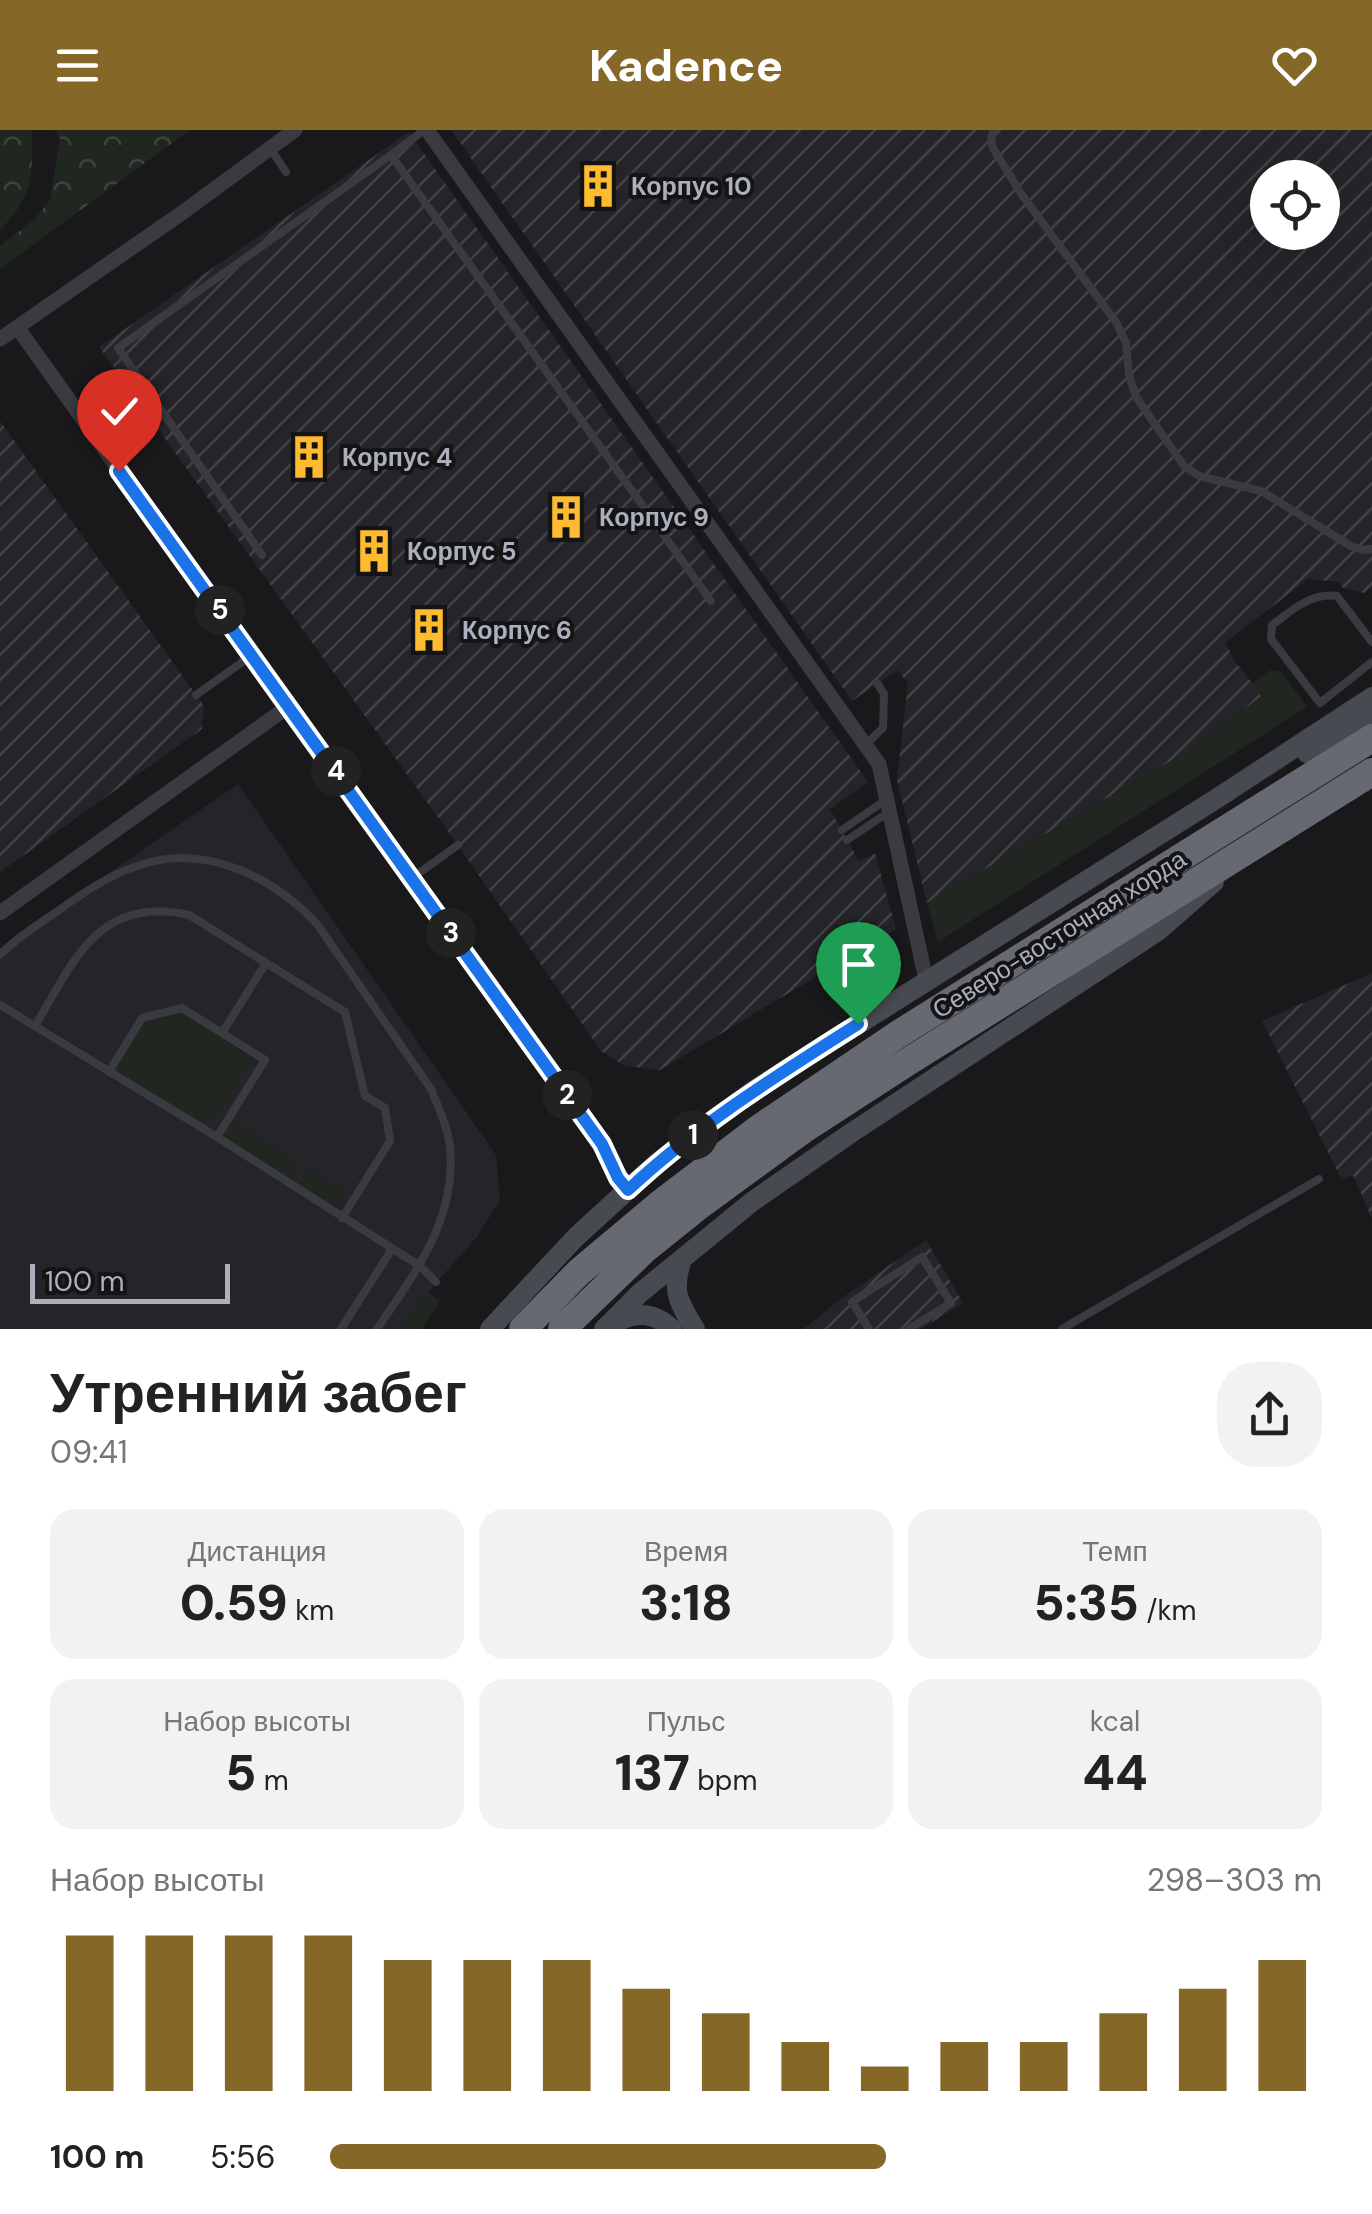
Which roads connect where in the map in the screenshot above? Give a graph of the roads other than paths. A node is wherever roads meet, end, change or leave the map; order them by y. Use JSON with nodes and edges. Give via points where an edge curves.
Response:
{"nodes":[{"id":1,"x":295,"y":130,"type":"edge"},
{"id":2,"x":426,"y":130,"type":"edge"},
{"id":3,"x":994,"y":130,"type":"edge"},
{"id":4,"x":270,"y":148,"type":"junction"},
{"id":5,"x":390,"y":155,"type":"junction"},
{"id":6,"x":286,"y":172,"type":"dead end"},
{"id":7,"x":17,"y":327,"type":"junction"},
{"id":8,"x":0,"y":338,"type":"edge"},
{"id":9,"x":1372,"y":549,"type":"edge"},
{"id":10,"x":262,"y":555,"type":"dead end"},
{"id":11,"x":710,"y":601,"type":"dead end"},
{"id":12,"x":1372,"y":642,"type":"edge"},
{"id":13,"x":252,"y":655,"type":"junction"},
{"id":14,"x":1372,"y":662,"type":"edge"},
{"id":15,"x":878,"y":683,"type":"dead end"},
{"id":16,"x":196,"y":694,"type":"dead end"},
{"id":17,"x":1372,"y":697,"type":"edge"},
{"id":18,"x":289,"y":706,"type":"junction"},
{"id":19,"x":1372,"y":719,"type":"edge"},
{"id":20,"x":1372,"y":738,"type":"edge"},
{"id":21,"x":865,"y":744,"type":"junction"},
{"id":22,"x":1372,"y":772,"type":"edge"},
{"id":23,"x":1359,"y":790,"type":"edge"},
{"id":24,"x":1216,"y":799,"type":"junction"},
{"id":25,"x":888,"y":805,"type":"junction"},
{"id":26,"x":842,"y":830,"type":"dead end"},
{"id":27,"x":847,"y":840,"type":"dead end"},
{"id":28,"x":458,"y":845,"type":"dead end"},
{"id":29,"x":1251,"y":848,"type":"junction"},
{"id":30,"x":412,"y":878,"type":"junction"},
{"id":31,"x":0,"y":913,"type":"edge"},
{"id":32,"x":0,"y":955,"type":"edge"},
{"id":33,"x":266,"y":963,"type":"junction"},
{"id":34,"x":926,"y":980,"type":"junction"},
{"id":35,"x":0,"y":1005,"type":"edge"},
{"id":36,"x":35,"y":1026,"type":"junction"},
{"id":37,"x":222,"y":1033,"type":"junction"},
{"id":38,"x":109,"y":1072,"type":"junction"},
{"id":39,"x":217,"y":1138,"type":"junction"},
{"id":40,"x":1319,"y":1179,"type":"dead end"},
{"id":41,"x":628,"y":1190,"type":"junction"},
{"id":42,"x":342,"y":1218,"type":"junction"},
{"id":43,"x":392,"y":1249,"type":"junction"},
{"id":44,"x":683,"y":1257,"type":"junction"},
{"id":45,"x":420,"y":1266,"type":"junction"},
{"id":46,"x":436,"y":1282,"type":"dead end"},
{"id":47,"x":341,"y":1329,"type":"edge"},
{"id":48,"x":377,"y":1329,"type":"edge"},
{"id":49,"x":490,"y":1329,"type":"edge"},
{"id":50,"x":523,"y":1329,"type":"edge"},
{"id":51,"x":562,"y":1329,"type":"edge"},
{"id":52,"x":604,"y":1329,"type":"edge"},
{"id":53,"x":672,"y":1329,"type":"edge"},
{"id":54,"x":695,"y":1329,"type":"edge"},
{"id":55,"x":868,"y":1329,"type":"edge"},
{"id":56,"x":909,"y":1329,"type":"edge"},
{"id":57,"x":1062,"y":1329,"type":"edge"}],
"edges":[{"from":1,"to":4,"type":"street"},
{"from":2,"to":5,"type":"lane"},
{"from":2,"to":21,"type":"street"},
{"from":3,"to":9,"type":"lane","via":[[993,148],[1022,195],[1116,322],[1136,397],[1184,466],[1262,491],[1351,546]]},
{"from":4,"to":6,"type":"lane"},
{"from":4,"to":7,"type":"street"},
{"from":5,"to":10,"type":"lane","via":[[118,348]]},
{"from":5,"to":11,"type":"lane"},
{"from":7,"to":8,"type":"street"},
{"from":7,"to":13,"type":"street"},
{"from":12,"to":14,"type":"lane","via":[[1336,596],[1325,594],[1272,626],[1271,639],[1320,704]]},
{"from":13,"to":16,"type":"lane"},
{"from":13,"to":18,"type":"street"},
{"from":15,"to":21,"type":"lane","via":[[883,728]]},
{"from":17,"to":24,"type":"street"},
{"from":18,"to":30,"type":"street"},
{"from":18,"to":31,"type":"street"},
{"from":19,"to":24,"type":"street"},
{"from":20,"to":50,"type":"highway","name":"Северо-восточная хорда","via":[[761,1127],[592,1261]]},
{"from":21,"to":25,"type":"street","via":[[879,764]]},
{"from":22,"to":23,"type":"highway","name":"Северо-восточная хорда"},
{"from":23,"to":29,"type":"highway","name":"Северо-восточная хорда"},
{"from":24,"to":34,"type":"street"},
{"from":25,"to":26,"type":"lane"},
{"from":25,"to":27,"type":"lane"},
{"from":25,"to":34,"type":"street"},
{"from":28,"to":30,"type":"lane"},
{"from":29,"to":44,"type":"street","via":[[1158,932],[851,1133]]},
{"from":29,"to":51,"type":"highway","name":"Северо-восточная хорда","via":[[804,1129],[646,1248]]},
{"from":30,"to":41,"type":"street"},
{"from":32,"to":45,"type":"lane","via":[[88,889],[145,863],[208,860],[286,895],[327,938],[416,1064],[441,1114],[450,1146],[448,1203]]},
{"from":33,"to":36,"type":"lane","via":[[189,916],[140,912],[83,947]]},
{"from":33,"to":37,"type":"lane"},
{"from":33,"to":42,"type":"lane","via":[[345,1012],[365,1096],[385,1108],[390,1141]]},
{"from":34,"to":41,"type":"street","via":[[754,1090]]},
{"from":35,"to":36,"type":"lane"},
{"from":36,"to":38,"type":"lane"},
{"from":37,"to":38,"type":"lane","via":[[182,1008],[142,1018]]},
{"from":37,"to":39,"type":"lane","via":[[265,1060]]},
{"from":38,"to":39,"type":"lane"},
{"from":39,"to":42,"type":"lane"},
{"from":40,"to":57,"type":"lane"},
{"from":41,"to":49,"type":"street"},
{"from":42,"to":43,"type":"lane"},
{"from":43,"to":45,"type":"lane"},
{"from":43,"to":47,"type":"lane"},
{"from":44,"to":52,"type":"street"},
{"from":44,"to":54,"type":"street","via":[[675,1290]]},
{"from":45,"to":46,"type":"lane"},
{"from":45,"to":48,"type":"lane"},
{"from":52,"to":53,"type":"street","via":[[629,1315],[659,1318]]},
{"from":55,"to":56,"type":"lane","via":[[852,1302],[922,1257],[951,1303]]}]}
